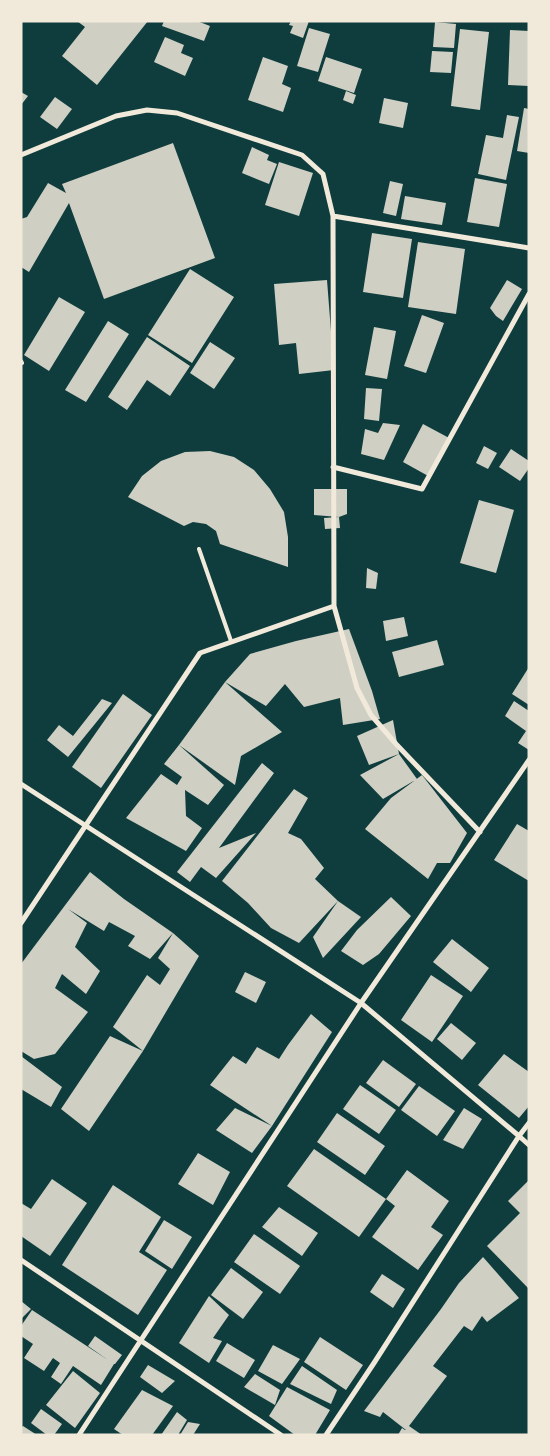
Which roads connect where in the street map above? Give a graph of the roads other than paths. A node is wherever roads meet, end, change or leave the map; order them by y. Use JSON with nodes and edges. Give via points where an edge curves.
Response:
{"nodes":[{"id":1,"x":21,"y":155,"type":"edge"},
{"id":2,"x":333,"y":216,"type":"junction"},
{"id":3,"x":529,"y":248,"type":"edge"},
{"id":4,"x":529,"y":294,"type":"edge"},
{"id":5,"x":333,"y":467,"type":"junction"},
{"id":6,"x":199,"y":549,"type":"dead end"},
{"id":7,"x":334,"y":606,"type":"junction"},
{"id":8,"x":231,"y":641,"type":"junction"},
{"id":9,"x":529,"y":760,"type":"edge"},
{"id":10,"x":21,"y":784,"type":"edge"},
{"id":11,"x":86,"y":827,"type":"junction"},
{"id":12,"x":480,"y":832,"type":"junction"},
{"id":13,"x":21,"y":923,"type":"edge"},
{"id":14,"x":361,"y":1004,"type":"junction"},
{"id":15,"x":529,"y":1123,"type":"edge"},
{"id":16,"x":519,"y":1136,"type":"junction"},
{"id":17,"x":529,"y":1145,"type":"edge"},
{"id":18,"x":21,"y":1260,"type":"edge"},
{"id":19,"x":140,"y":1340,"type":"junction"},
{"id":20,"x":79,"y":1435,"type":"edge"},
{"id":21,"x":282,"y":1435,"type":"edge"},
{"id":22,"x":326,"y":1435,"type":"edge"}],
"edges":[{"from":1,"to":2,"type":"street","via":[[116,116],[147,110],[177,113],[302,155],[323,174]]},
{"from":2,"to":3,"type":"street"},
{"from":2,"to":5,"type":"street"},
{"from":4,"to":5,"type":"street","via":[[422,489]]},
{"from":5,"to":7,"type":"street"},
{"from":6,"to":8,"type":"lane"},
{"from":7,"to":8,"type":"street"},
{"from":7,"to":12,"type":"street","via":[[357,688],[371,715]]},
{"from":8,"to":11,"type":"street","via":[[200,653]]},
{"from":9,"to":12,"type":"street"},
{"from":10,"to":11,"type":"street"},
{"from":11,"to":13,"type":"street"},
{"from":11,"to":14,"type":"street"},
{"from":12,"to":14,"type":"street"},
{"from":14,"to":16,"type":"street"},
{"from":14,"to":19,"type":"street"},
{"from":15,"to":16,"type":"street"},
{"from":16,"to":17,"type":"street"},
{"from":16,"to":22,"type":"street"},
{"from":18,"to":19,"type":"street"},
{"from":19,"to":20,"type":"street"},
{"from":19,"to":21,"type":"street"}]}
